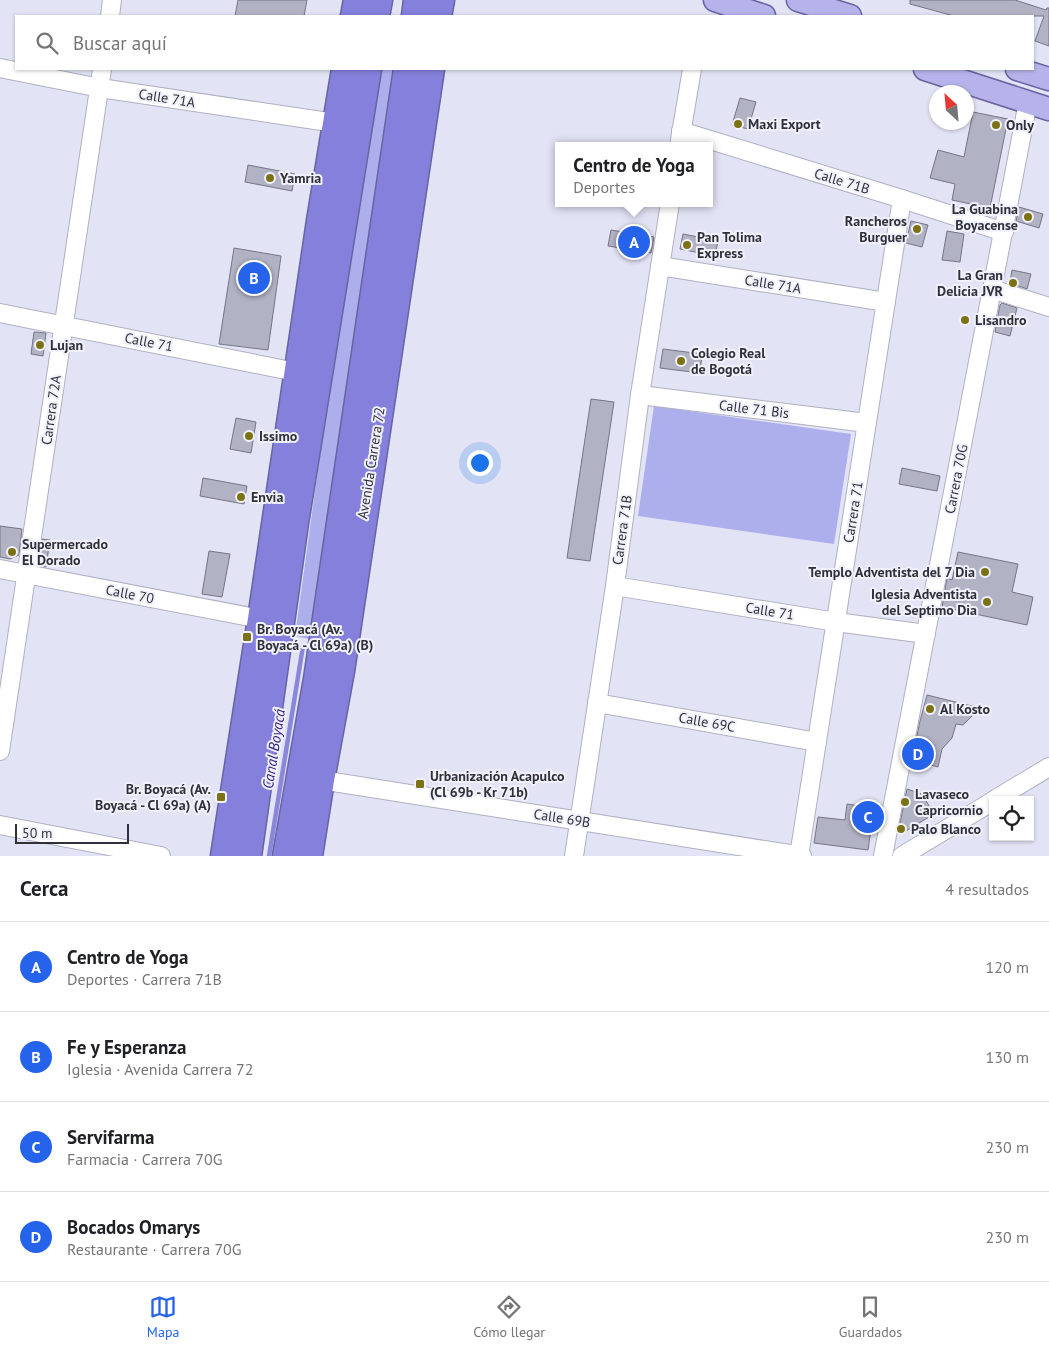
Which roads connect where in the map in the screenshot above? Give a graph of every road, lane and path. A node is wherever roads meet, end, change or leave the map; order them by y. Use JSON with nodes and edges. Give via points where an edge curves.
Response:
{"nodes":[{"id":1,"x":112,"y":0,"type":"edge"},
{"id":2,"x":357,"y":0,"type":"edge"},
{"id":3,"x":379,"y":0,"type":"edge"},
{"id":4,"x":417,"y":0,"type":"edge"},
{"id":5,"x":441,"y":0,"type":"edge"},
{"id":6,"x":715,"y":0,"type":"edge"},
{"id":7,"x":798,"y":0,"type":"edge"},
{"id":8,"x":110,"y":15,"type":"edge"},
{"id":9,"x":354,"y":15,"type":"edge"},
{"id":10,"x":376,"y":15,"type":"edge"},
{"id":11,"x":415,"y":15,"type":"edge"},
{"id":12,"x":438,"y":15,"type":"edge"},
{"id":13,"x":761,"y":15,"type":"edge"},
{"id":14,"x":847,"y":15,"type":"edge"},
{"id":15,"x":0,"y":68,"type":"edge"},
{"id":16,"x":102,"y":70,"type":"edge"},
{"id":17,"x":345,"y":70,"type":"edge"},
{"id":18,"x":368,"y":70,"type":"edge"},
{"id":19,"x":430,"y":70,"type":"edge"},
{"id":20,"x":692,"y":70,"type":"edge"},
{"id":21,"x":928,"y":70,"type":"edge"},
{"id":22,"x":1020,"y":70,"type":"edge"},
{"id":23,"x":406,"y":73,"type":"edge"},
{"id":24,"x":1049,"y":79,"type":"edge"},
{"id":25,"x":100,"y":88,"type":"junction"},
{"id":26,"x":1039,"y":106,"type":"edge"},
{"id":27,"x":335,"y":123,"type":"junction"},
{"id":28,"x":420,"y":138,"type":"junction"},
{"id":29,"x":680,"y":139,"type":"edge"},
{"id":30,"x":713,"y":148,"type":"edge"},
{"id":31,"x":349,"y":186,"type":"junction"},
{"id":32,"x":902,"y":199,"type":"junction"},
{"id":33,"x":669,"y":207,"type":"edge"},
{"id":34,"x":320,"y":221,"type":"junction"},
{"id":35,"x":1004,"y":232,"type":"junction"},
{"id":36,"x":660,"y":266,"type":"junction"},
{"id":37,"x":313,"y":269,"type":"junction"},
{"id":38,"x":992,"y":289,"type":"junction"},
{"id":39,"x":886,"y":302,"type":"junction"},
{"id":40,"x":1049,"y":307,"type":"edge"},
{"id":41,"x":0,"y":313,"type":"edge"},
{"id":42,"x":327,"y":324,"type":"junction"},
{"id":43,"x":64,"y":325,"type":"junction"},
{"id":44,"x":391,"y":330,"type":"junction"},
{"id":45,"x":298,"y":371,"type":"junction"},
{"id":46,"x":358,"y":391,"type":"junction"},
{"id":47,"x":640,"y":395,"type":"junction"},
{"id":48,"x":867,"y":423,"type":"junction"},
{"id":49,"x":0,"y":569,"type":"edge"},
{"id":50,"x":27,"y":574,"type":"junction"},
{"id":51,"x":615,"y":586,"type":"junction"},
{"id":52,"x":261,"y":619,"type":"junction"},
{"id":53,"x":836,"y":622,"type":"junction"},
{"id":54,"x":926,"y":634,"type":"junction"},
{"id":55,"x":597,"y":703,"type":"junction"},
{"id":56,"x":244,"y":726,"type":"junction"},
{"id":57,"x":307,"y":735,"type":"junction"},
{"id":58,"x":817,"y":742,"type":"junction"},
{"id":59,"x":0,"y":751,"type":"edge"},
{"id":60,"x":1049,"y":766,"type":"edge"},
{"id":61,"x":321,"y":780,"type":"junction"},
{"id":62,"x":258,"y":788,"type":"junction"},
{"id":63,"x":1000,"y":796,"type":"edge"},
{"id":64,"x":989,"y":803,"type":"edge"},
{"id":65,"x":579,"y":821,"type":"junction"},
{"id":66,"x":0,"y":825,"type":"edge"},
{"id":67,"x":161,"y":856,"type":"edge"},
{"id":68,"x":224,"y":856,"type":"edge"},
{"id":69,"x":248,"y":856,"type":"edge"},
{"id":70,"x":286,"y":856,"type":"edge"},
{"id":71,"x":309,"y":856,"type":"edge"},
{"id":72,"x":574,"y":856,"type":"edge"},
{"id":73,"x":801,"y":856,"type":"edge"},
{"id":74,"x":883,"y":856,"type":"edge"},
{"id":75,"x":902,"y":856,"type":"edge"}],
"edges":[{"from":1,"to":8,"type":"street"},
{"from":2,"to":9,"type":"highway"},
{"from":3,"to":10,"type":"highway"},
{"from":4,"to":11,"type":"highway"},
{"from":5,"to":12,"type":"highway"},
{"from":6,"to":13,"type":"main road"},
{"from":7,"to":14,"type":"main road"},
{"from":15,"to":25,"type":"street","name":"Calle 71A"},
{"from":16,"to":25,"type":"street","name":"Carrera 72A"},
{"from":17,"to":27,"type":"highway"},
{"from":18,"to":31,"type":"highway"},
{"from":19,"to":28,"type":"highway","name":"Avenida Carrera 72"},
{"from":20,"to":29,"type":"street"},
{"from":21,"to":26,"type":"main road"},
{"from":22,"to":24,"type":"main road"},
{"from":23,"to":28,"type":"highway"},
{"from":23,"to":46,"type":"highway","name":"Avenida Carrera 72"},
{"from":25,"to":27,"type":"street","name":"Calle 71A"},
{"from":25,"to":43,"type":"street","name":"Carrera 72A"},
{"from":26,"to":35,"type":"street","name":"Carrera 70G"},
{"from":27,"to":34,"type":"highway"},
{"from":28,"to":44,"type":"highway","name":"Avenida Carrera 72"},
{"from":30,"to":32,"type":"street","name":"Calle 71B"},
{"from":31,"to":34,"type":"highway"},
{"from":31,"to":42,"type":"highway"},
{"from":32,"to":35,"type":"street","name":"Calle 71B"},
{"from":32,"to":39,"type":"street","name":"Carrera 71"},
{"from":33,"to":36,"type":"street","name":"Carrera 71B"},
{"from":34,"to":37,"type":"highway"},
{"from":35,"to":38,"type":"street","name":"Carrera 70G"},
{"from":36,"to":39,"type":"street","name":"Calle 71A"},
{"from":36,"to":47,"type":"street","name":"Carrera 71B"},
{"from":37,"to":42,"type":"highway"},
{"from":37,"to":45,"type":"highway"},
{"from":38,"to":40,"type":"street"},
{"from":38,"to":54,"type":"street","name":"Carrera 70G"},
{"from":39,"to":48,"type":"street","name":"Carrera 71"},
{"from":41,"to":43,"type":"street","name":"Calle 71"},
{"from":42,"to":62,"type":"highway","via":[[295,522]]},
{"from":43,"to":45,"type":"street","name":"Calle 71"},
{"from":43,"to":50,"type":"street","name":"Carrera 72A"},
{"from":44,"to":46,"type":"highway"},
{"from":44,"to":61,"type":"highway","name":"Avenida Carrera 72","via":[[341,671]]},
{"from":45,"to":52,"type":"highway"},
{"from":46,"to":57,"type":"highway","name":"Avenida Carrera 72"},
{"from":47,"to":48,"type":"street","name":"Calle 71 Bis"},
{"from":47,"to":51,"type":"street","name":"Carrera 71B"},
{"from":48,"to":53,"type":"street","name":"Carrera 71"},
{"from":49,"to":50,"type":"street","name":"Calle 70"},
{"from":50,"to":52,"type":"street","name":"Calle 70"},
{"from":50,"to":59,"type":"street","name":"Carrera 72A"},
{"from":51,"to":53,"type":"street","name":"Calle 71"},
{"from":51,"to":55,"type":"street","name":"Carrera 71B"},
{"from":52,"to":56,"type":"highway"},
{"from":53,"to":54,"type":"street","name":"Calle 71"},
{"from":53,"to":58,"type":"street","name":"Carrera 71"},
{"from":54,"to":74,"type":"street","name":"Carrera 70G"},
{"from":55,"to":58,"type":"street","name":"Calle 69C"},
{"from":55,"to":65,"type":"street","name":"Carrera 71B"},
{"from":56,"to":62,"type":"highway"},
{"from":56,"to":68,"type":"highway"},
{"from":57,"to":61,"type":"highway"},
{"from":57,"to":70,"type":"highway","name":"Avenida Carrera 72"},
{"from":58,"to":73,"type":"street","name":"Carrera 71"},
{"from":60,"to":63,"type":"street"},
{"from":61,"to":65,"type":"street","name":"Calle 69B"},
{"from":61,"to":71,"type":"highway","name":"Avenida Carrera 72"},
{"from":62,"to":69,"type":"highway"},
{"from":64,"to":75,"type":"street"},
{"from":65,"to":72,"type":"street","name":"Carrera 71B"},
{"from":65,"to":73,"type":"street","name":"Calle 69B"},
{"from":66,"to":67,"type":"street"}]}
